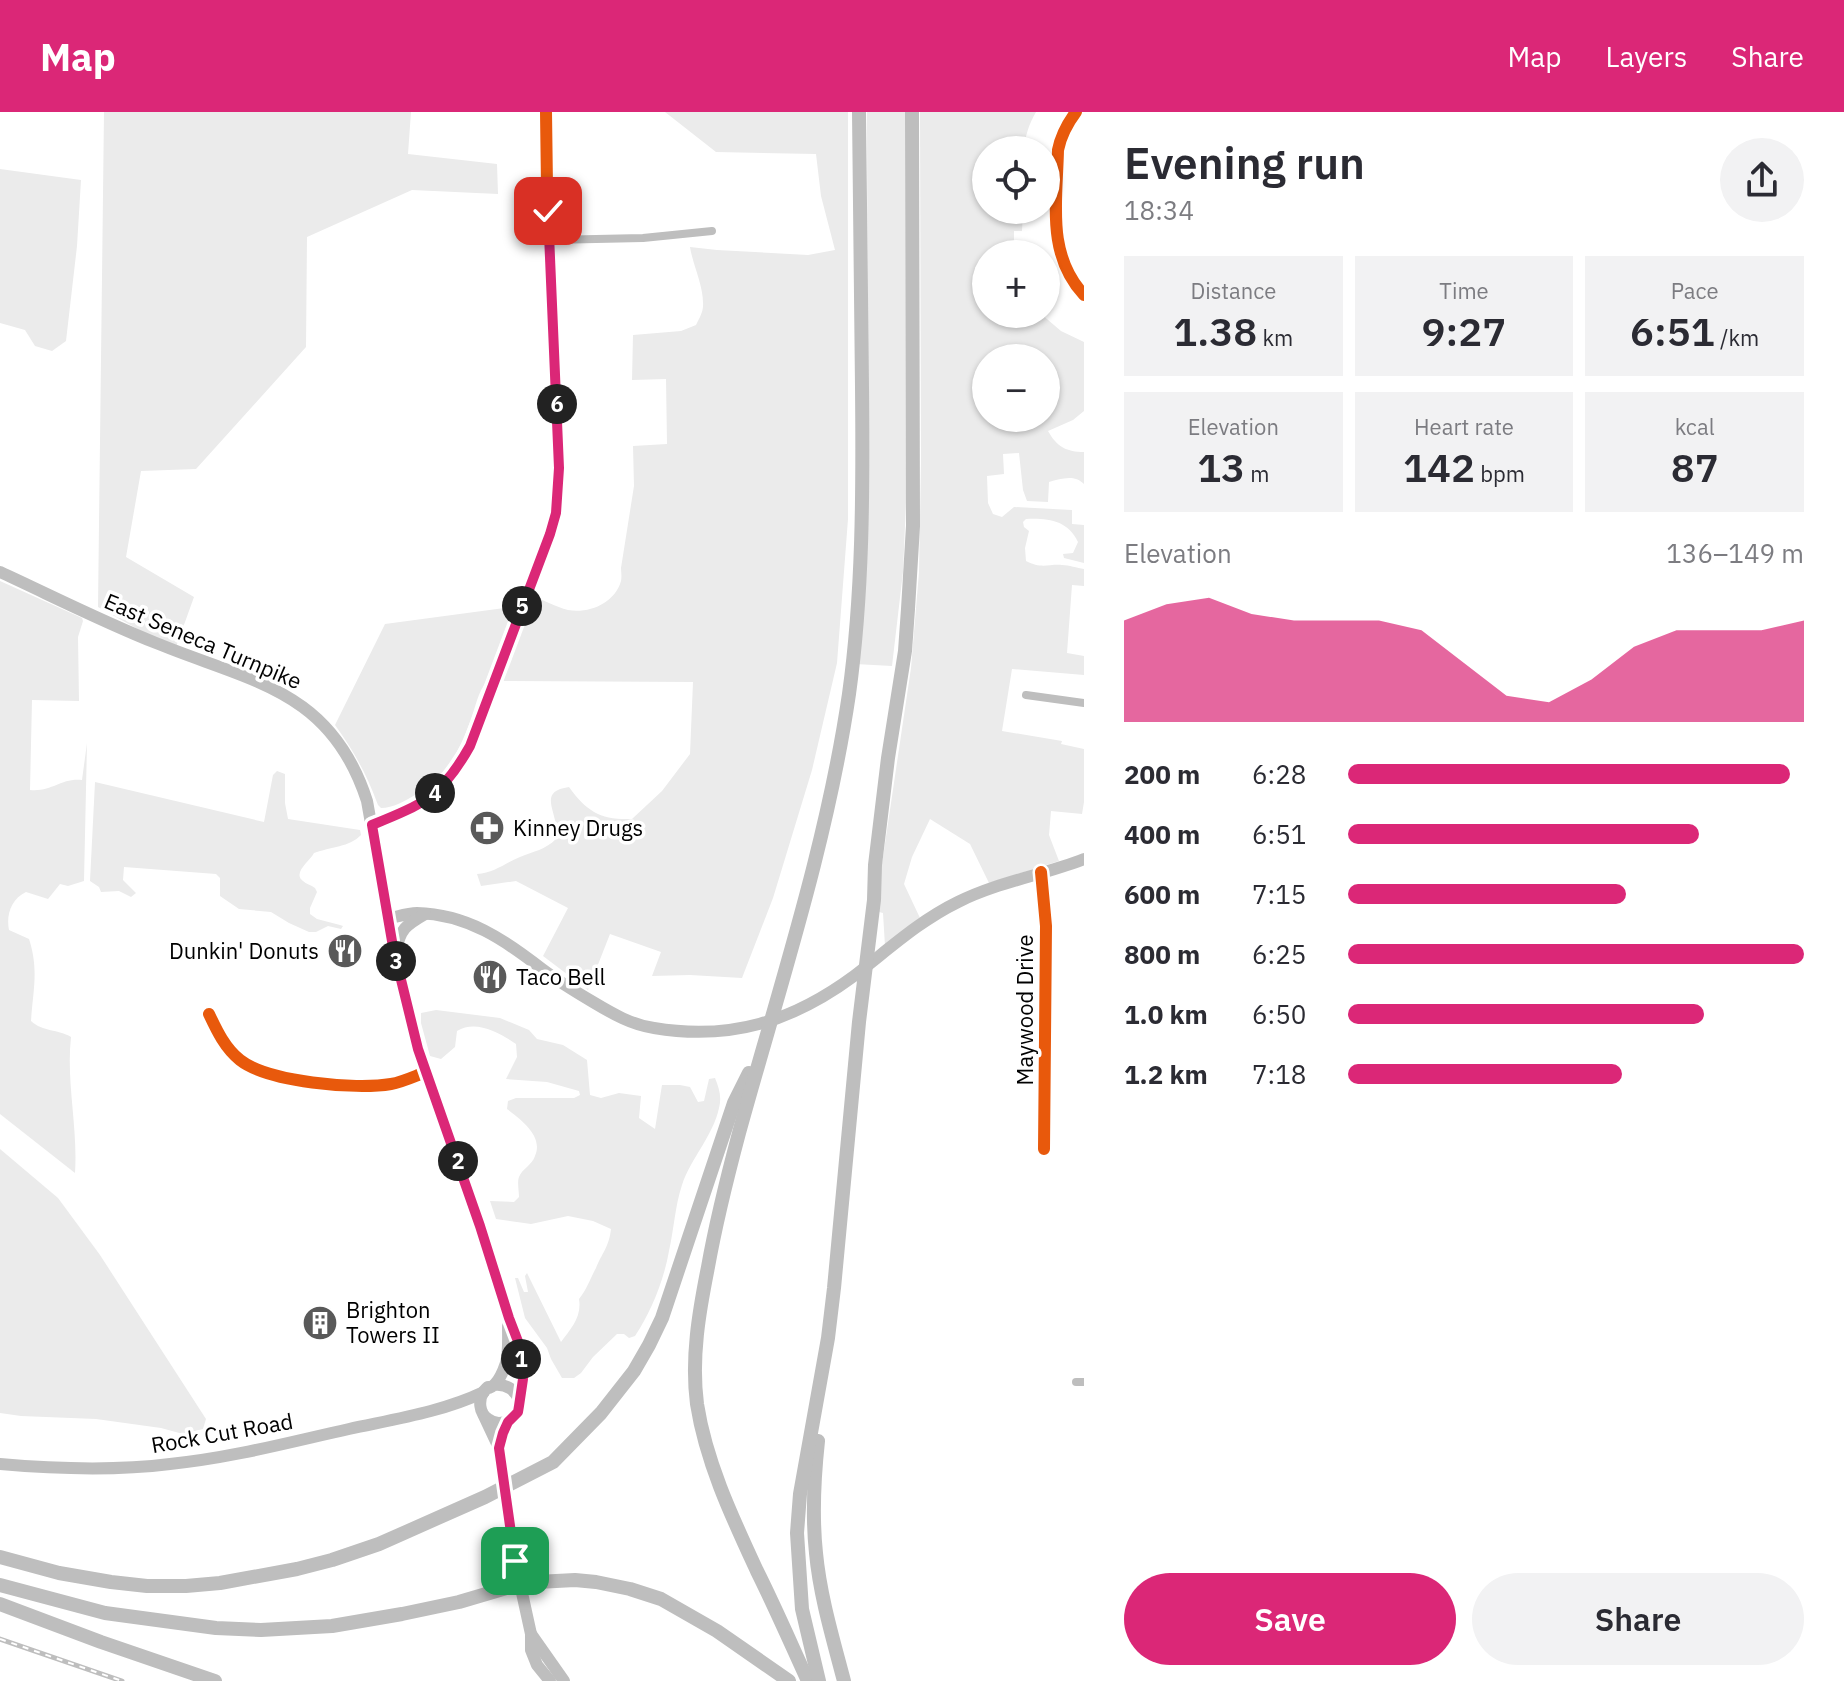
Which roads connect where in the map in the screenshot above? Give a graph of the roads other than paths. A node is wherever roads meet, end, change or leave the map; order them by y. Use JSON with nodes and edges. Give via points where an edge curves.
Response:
{"nodes":[{"id":1,"x":546,"y":112,"type":"edge"},
{"id":2,"x":859,"y":112,"type":"edge"},
{"id":3,"x":912,"y":112,"type":"edge"},
{"id":4,"x":1076,"y":112,"type":"edge"},
{"id":5,"x":712,"y":231,"type":"dead end"},
{"id":6,"x":549,"y":240,"type":"junction"},
{"id":7,"x":1084,"y":295,"type":"edge"},
{"id":8,"x":0,"y":572,"type":"edge"},
{"id":9,"x":1026,"y":695,"type":"dead end"},
{"id":10,"x":1084,"y":703,"type":"edge"},
{"id":11,"x":372,"y":825,"type":"junction"},
{"id":12,"x":1084,"y":859,"type":"edge"},
{"id":13,"x":1041,"y":872,"type":"junction"},
{"id":14,"x":425,"y":914,"type":"junction"},
{"id":15,"x":387,"y":919,"type":"junction"},
{"id":16,"x":395,"y":958,"type":"junction"},
{"id":17,"x":209,"y":1014,"type":"dead end"},
{"id":18,"x":762,"y":1047,"type":"junction"},
{"id":19,"x":426,"y":1072,"type":"junction"},
{"id":20,"x":1044,"y":1149,"type":"dead end"},
{"id":21,"x":844,"y":1197,"type":"junction"},
{"id":22,"x":509,"y":1318,"type":"junction"},
{"id":23,"x":489,"y":1388,"type":"junction"},
{"id":24,"x":519,"y":1399,"type":"junction"},
{"id":25,"x":448,"y":1407,"type":"junction"},
{"id":26,"x":483,"y":1414,"type":"junction"},
{"id":27,"x":508,"y":1422,"type":"junction"},
{"id":28,"x":500,"y":1452,"type":"junction"},
{"id":29,"x":0,"y":1464,"type":"edge"},
{"id":30,"x":0,"y":1557,"type":"edge"},
{"id":31,"x":0,"y":1585,"type":"edge"},
{"id":32,"x":0,"y":1604,"type":"edge"},
{"id":33,"x":531,"y":1634,"type":"junction"},
{"id":34,"x":215,"y":1681,"type":"edge"},
{"id":35,"x":550,"y":1681,"type":"edge"},
{"id":36,"x":564,"y":1681,"type":"edge"},
{"id":37,"x":789,"y":1681,"type":"edge"},
{"id":38,"x":808,"y":1681,"type":"edge"},
{"id":39,"x":819,"y":1681,"type":"edge"},
{"id":40,"x":844,"y":1681,"type":"edge"}],
"edges":[{"from":1,"to":6,"type":"street"},
{"from":2,"to":18,"type":"highway","via":[[861,529],[855,639],[826,817]]},
{"from":3,"to":21,"type":"highway","via":[[913,540]]},
{"from":4,"to":7,"type":"street","via":[[1058,150],[1057,236],[1062,261]]},
{"from":5,"to":6,"type":"street"},
{"from":6,"to":11,"type":"street","via":[[559,468],[550,534],[456,772],[425,801]]},
{"from":8,"to":11,"type":"main road","name":"East Seneca Turnpike","via":[[302,705],[349,760]]},
{"from":9,"to":10,"type":"street"},
{"from":11,"to":15,"type":"main road","name":"East Seneca Turnpike"},
{"from":12,"to":13,"type":"main road"},
{"from":13,"to":14,"type":"main road","via":[[937,913],[812,1004],[734,1030],[687,1031],[615,1016],[497,936],[469,922]]},
{"from":13,"to":20,"type":"street","name":"Maywood Drive","via":[[1046,926]]},
{"from":14,"to":15,"type":"main road"},
{"from":14,"to":16,"type":"main road","via":[[403,929]]},
{"from":15,"to":16,"type":"main road","name":"East Seneca Turnpike"},
{"from":16,"to":19,"type":"main road","name":"East Seneca Turnpike"},
{"from":17,"to":19,"type":"street","via":[[231,1052],[271,1075],[372,1086]]},
{"from":18,"to":30,"type":"highway","via":[[734,1103],[649,1345],[601,1413],[553,1462],[379,1544],[297,1569],[220,1583],[111,1582]]},
{"from":18,"to":38,"type":"highway","via":[[715,1227],[699,1310],[695,1383],[721,1491]]},
{"from":19,"to":22,"type":"main road","name":"East Seneca Turnpike"},
{"from":21,"to":39,"type":"highway","via":[[797,1533],[802,1609]]},
{"from":21,"to":40,"type":"highway","via":[[844,1255],[817,1450],[814,1515],[819,1576]]},
{"from":22,"to":23,"type":"main road","via":[[506,1363]]},
{"from":22,"to":24,"type":"main road","name":"East Seneca Turnpike","via":[[521,1360]]},
{"from":23,"to":24,"type":"main road","via":[[512,1388]]},
{"from":23,"to":25,"type":"main road","name":"Rock Cut Road"},
{"from":23,"to":26,"type":"main road","via":[[480,1403]]},
{"from":24,"to":27,"type":"main road","via":[[518,1412]]},
{"from":25,"to":26,"type":"main road","name":"Rock Cut Road"},
{"from":25,"to":29,"type":"main road","name":"Rock Cut Road","via":[[171,1464]]},
{"from":26,"to":27,"type":"main road","via":[[495,1423]]},
{"from":26,"to":28,"type":"main road"},
{"from":27,"to":28,"type":"main road"},
{"from":28,"to":33,"type":"main road"},
{"from":31,"to":37,"type":"highway","via":[[105,1613],[261,1630],[332,1626],[402,1614],[537,1582],[596,1582],[661,1599]]},
{"from":32,"to":34,"type":"highway"},
{"from":33,"to":35,"type":"main road","via":[[537,1665]]},
{"from":33,"to":36,"type":"main road"}]}
